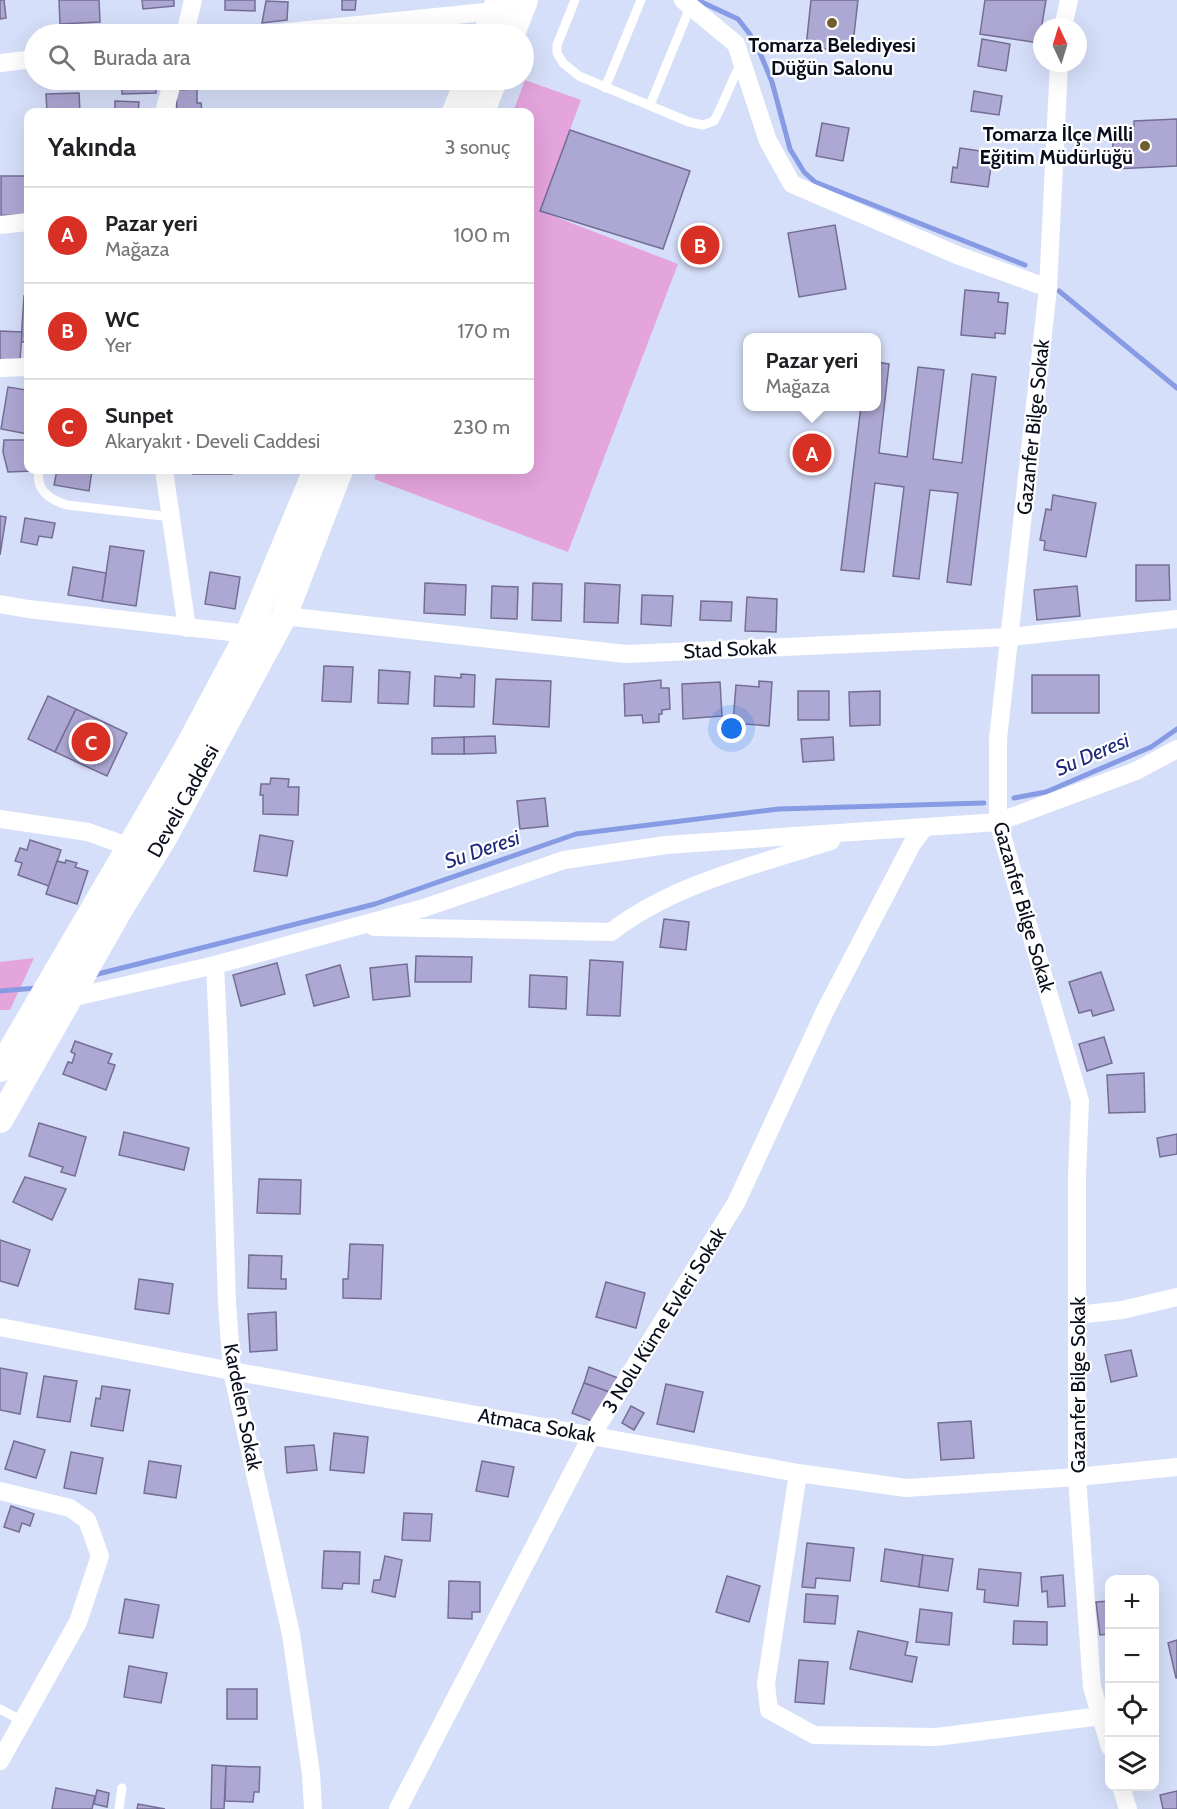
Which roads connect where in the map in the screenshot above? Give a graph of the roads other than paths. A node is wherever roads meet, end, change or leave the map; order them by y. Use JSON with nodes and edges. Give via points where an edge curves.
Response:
{"nodes":[{"id":1,"x":194,"y":0,"type":"edge"},
{"id":2,"x":525,"y":0,"type":"edge"},
{"id":3,"x":575,"y":0,"type":"edge"},
{"id":4,"x":641,"y":0,"type":"edge"},
{"id":5,"x":1069,"y":0,"type":"edge"},
{"id":6,"x":687,"y":2,"type":"edge"},
{"id":7,"x":493,"y":15,"type":"edge"},
{"id":8,"x":1065,"y":18,"type":"edge"},
{"id":9,"x":188,"y":24,"type":"edge"},
{"id":10,"x":387,"y":24,"type":"edge"},
{"id":11,"x":516,"y":24,"type":"edge"},
{"id":12,"x":24,"y":60,"type":"edge"},
{"id":13,"x":742,"y":61,"type":"junction"},
{"id":14,"x":0,"y":63,"type":"edge"},
{"id":15,"x":1058,"y":72,"type":"edge"},
{"id":16,"x":605,"y":88,"type":"junction"},
{"id":17,"x":170,"y":90,"type":"edge"},
{"id":18,"x":464,"y":90,"type":"edge"},
{"id":19,"x":490,"y":90,"type":"edge"},
{"id":20,"x":650,"y":105,"type":"junction"},
{"id":21,"x":165,"y":108,"type":"edge"},
{"id":22,"x":457,"y":108,"type":"edge"},
{"id":23,"x":484,"y":108,"type":"edge"},
{"id":24,"x":24,"y":222,"type":"edge"},
{"id":25,"x":0,"y":225,"type":"edge"},
{"id":26,"x":1048,"y":288,"type":"junction"},
{"id":27,"x":24,"y":367,"type":"edge"},
{"id":28,"x":0,"y":368,"type":"edge"},
{"id":29,"x":39,"y":474,"type":"edge"},
{"id":30,"x":165,"y":474,"type":"edge"},
{"id":31,"x":314,"y":474,"type":"edge"},
{"id":32,"x":338,"y":474,"type":"edge"},
{"id":33,"x":171,"y":517,"type":"junction"},
{"id":34,"x":0,"y":604,"type":"edge"},
{"id":35,"x":284,"y":616,"type":"junction"},
{"id":36,"x":1177,"y":620,"type":"edge"},
{"id":37,"x":187,"y":628,"type":"junction"},
{"id":38,"x":248,"y":634,"type":"junction"},
{"id":39,"x":1010,"y":637,"type":"junction"},
{"id":40,"x":1177,"y":749,"type":"edge"},
{"id":41,"x":0,"y":819,"type":"edge"},
{"id":42,"x":998,"y":822,"type":"junction"},
{"id":43,"x":924,"y":828,"type":"junction"},
{"id":44,"x":859,"y":832,"type":"junction"},
{"id":45,"x":130,"y":847,"type":"junction"},
{"id":46,"x":354,"y":927,"type":"junction"},
{"id":47,"x":215,"y":965,"type":"junction"},
{"id":48,"x":73,"y":992,"type":"junction"},
{"id":49,"x":0,"y":1069,"type":"edge"},
{"id":50,"x":0,"y":1120,"type":"edge"},
{"id":51,"x":1177,"y":1296,"type":"edge"},
{"id":52,"x":1077,"y":1316,"type":"junction"},
{"id":53,"x":0,"y":1327,"type":"edge"},
{"id":54,"x":232,"y":1371,"type":"junction"},
{"id":55,"x":592,"y":1435,"type":"junction"},
{"id":56,"x":1177,"y":1467,"type":"edge"},
{"id":57,"x":798,"y":1473,"type":"junction"},
{"id":58,"x":1077,"y":1477,"type":"junction"},
{"id":59,"x":0,"y":1491,"type":"edge"},
{"id":60,"x":0,"y":1709,"type":"edge"},
{"id":61,"x":1101,"y":1716,"type":"junction"},
{"id":62,"x":22,"y":1721,"type":"junction"},
{"id":63,"x":1107,"y":1737,"type":"edge"},
{"id":64,"x":0,"y":1761,"type":"edge"},
{"id":65,"x":122,"y":1788,"type":"dead end"},
{"id":66,"x":1123,"y":1791,"type":"edge"},
{"id":67,"x":119,"y":1809,"type":"edge"},
{"id":68,"x":313,"y":1809,"type":"edge"},
{"id":69,"x":398,"y":1809,"type":"edge"},
{"id":70,"x":1128,"y":1809,"type":"edge"}],
"edges":[{"from":1,"to":9,"type":"street"},
{"from":2,"to":11,"type":"main road"},
{"from":3,"to":16,"type":"lane","via":[[557,53],[579,76]]},
{"from":4,"to":16,"type":"lane"},
{"from":5,"to":8,"type":"street"},
{"from":6,"to":13,"type":"street","via":[[736,44]]},
{"from":6,"to":20,"type":"lane"},
{"from":7,"to":10,"type":"street"},
{"from":12,"to":14,"type":"street"},
{"from":13,"to":20,"type":"lane","via":[[714,121],[703,125],[689,122]]},
{"from":13,"to":26,"type":"street","via":[[768,141],[792,184],[957,255]]},
{"from":15,"to":26,"type":"street","name":"Gazanfer Bilge Sokak"},
{"from":16,"to":20,"type":"lane"},
{"from":17,"to":21,"type":"street"},
{"from":18,"to":22,"type":"main road"},
{"from":19,"to":23,"type":"main road"},
{"from":24,"to":25,"type":"street"},
{"from":26,"to":39,"type":"street","name":"Gazanfer Bilge Sokak"},
{"from":27,"to":28,"type":"street"},
{"from":29,"to":33,"type":"lane","via":[[40,488],[55,502]]},
{"from":30,"to":33,"type":"street"},
{"from":31,"to":38,"type":"main road","name":"Develi Caddesi"},
{"from":32,"to":35,"type":"main road","name":"Develi Caddesi"},
{"from":33,"to":37,"type":"street"},
{"from":34,"to":37,"type":"street"},
{"from":35,"to":39,"type":"street","name":"Stad Sokak","via":[[626,654]]},
{"from":35,"to":48,"type":"main road","name":"Develi Caddesi","via":[[164,838]]},
{"from":36,"to":39,"type":"street","name":"Stad Sokak"},
{"from":37,"to":38,"type":"street"},
{"from":38,"to":45,"type":"main road","name":"Develi Caddesi"},
{"from":39,"to":42,"type":"street","name":"Gazanfer Bilge Sokak","via":[[999,739]]},
{"from":40,"to":42,"type":"street","via":[[1136,771]]},
{"from":41,"to":45,"type":"street","via":[[88,832]]},
{"from":42,"to":43,"type":"street"},
{"from":42,"to":52,"type":"street","name":"Gazanfer Bilge Sokak","via":[[1080,1101]]},
{"from":43,"to":44,"type":"street"},
{"from":43,"to":55,"type":"street","name":"3 Nolu Küme Evleri Sokak","via":[[825,1011],[736,1203]]},
{"from":44,"to":46,"type":"street","via":[[666,845],[564,860],[424,908]]},
{"from":44,"to":46,"type":"street","via":[[680,890],[611,932]]},
{"from":45,"to":49,"type":"main road","name":"Develi Caddesi"},
{"from":46,"to":47,"type":"street"},
{"from":47,"to":48,"type":"street"},
{"from":47,"to":54,"type":"street","name":"Kardelen Sokak"},
{"from":48,"to":50,"type":"main road","name":"Develi Caddesi"},
{"from":51,"to":52,"type":"street"},
{"from":52,"to":58,"type":"street","name":"Gazanfer Bilge Sokak"},
{"from":53,"to":54,"type":"street","name":"Atmaca Sokak"},
{"from":54,"to":55,"type":"street","name":"Atmaca Sokak"},
{"from":54,"to":68,"type":"street","name":"Kardelen Sokak","via":[[291,1634]]},
{"from":55,"to":57,"type":"street","name":"Atmaca Sokak"},
{"from":55,"to":69,"type":"street","name":"3 Nolu Küme Evleri Sokak"},
{"from":56,"to":58,"type":"street","name":"Atmaca Sokak"},
{"from":57,"to":58,"type":"street","name":"Atmaca Sokak","via":[[906,1488]]},
{"from":57,"to":61,"type":"street","via":[[766,1684],[769,1710],[814,1735],[936,1737]]},
{"from":58,"to":61,"type":"street","name":"Gazanfer Bilge Sokak","via":[[1092,1687]]},
{"from":59,"to":62,"type":"street","via":[[70,1508],[87,1520],[100,1556],[78,1622]]},
{"from":60,"to":62,"type":"lane"},
{"from":61,"to":63,"type":"street","name":"Gazanfer Bilge Sokak"},
{"from":62,"to":64,"type":"street"},
{"from":65,"to":67,"type":"lane"},
{"from":66,"to":70,"type":"street"}]}
